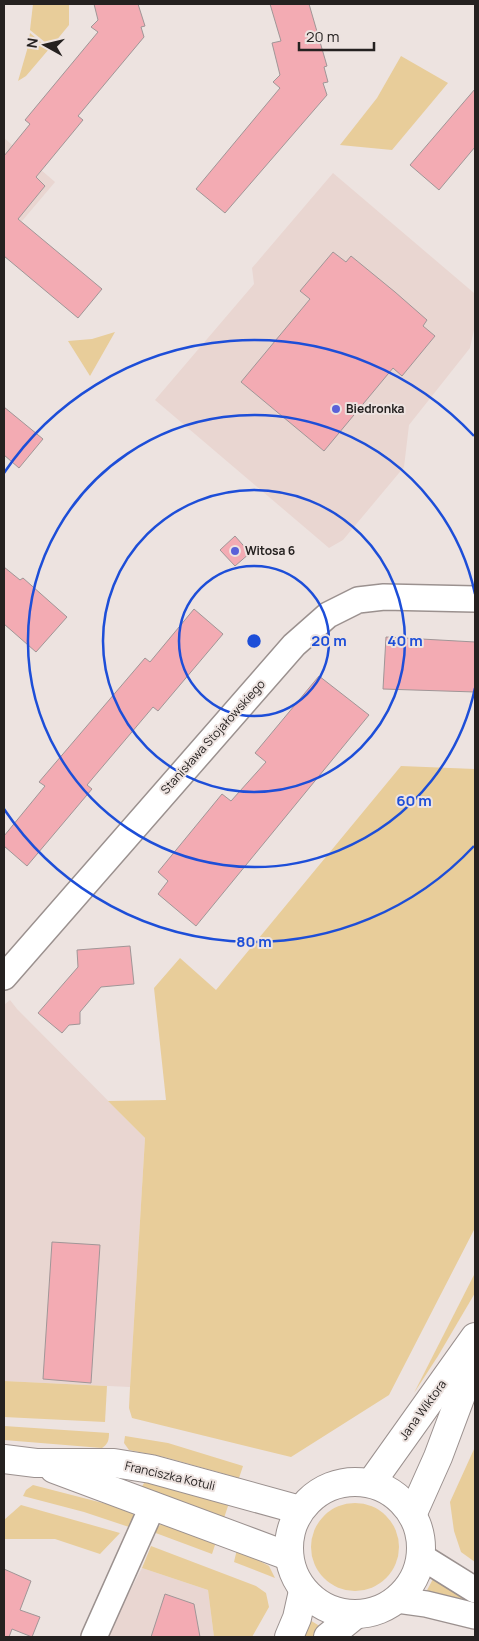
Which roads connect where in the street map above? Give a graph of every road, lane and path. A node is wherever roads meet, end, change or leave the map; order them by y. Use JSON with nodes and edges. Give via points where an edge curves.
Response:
{"nodes":[{"id":1,"x":475,"y":599,"type":"edge"},
{"id":2,"x":4,"y":977,"type":"edge"},
{"id":3,"x":475,"y":1337,"type":"edge"},
{"id":4,"x":475,"y":1358,"type":"edge"},
{"id":5,"x":4,"y":1460,"type":"edge"},
{"id":6,"x":36,"y":1463,"type":"junction"},
{"id":7,"x":371,"y":1483,"type":"junction"},
{"id":8,"x":153,"y":1505,"type":"junction"},
{"id":9,"x":300,"y":1510,"type":"junction"},
{"id":10,"x":413,"y":1513,"type":"junction"},
{"id":11,"x":288,"y":1556,"type":"junction"},
{"id":12,"x":422,"y":1557,"type":"junction"},
{"id":13,"x":475,"y":1590,"type":"edge"},
{"id":14,"x":304,"y":1591,"type":"junction"},
{"id":15,"x":397,"y":1600,"type":"junction"},
{"id":16,"x":355,"y":1615,"type":"junction"},
{"id":17,"x":475,"y":1616,"type":"edge"},
{"id":18,"x":94,"y":1637,"type":"edge"},
{"id":19,"x":289,"y":1637,"type":"edge"},
{"id":20,"x":328,"y":1637,"type":"edge"}],
"edges":[{"from":1,"to":2,"type":"street","name":"Stanisława Stojałowskiego","via":[[384,597],[358,600],[328,615],[294,645]]},
{"from":3,"to":7,"type":"street","name":"Jana Wiktora"},
{"from":4,"to":10,"type":"street","name":"Jana Wiktora"},
{"from":5,"to":6,"type":"street","name":"Franciszka Kotuli"},
{"from":6,"to":8,"type":"street","name":"Franciszka Kotuli"},
{"from":6,"to":9,"type":"street","name":"Franciszka Kotuli","via":[[114,1463],[151,1469]]},
{"from":7,"to":9,"type":"street","via":[[350,1481],[330,1485],[314,1495]]},
{"from":7,"to":10,"type":"street","via":[[404,1502]]},
{"from":8,"to":11,"type":"street","name":"Franciszka Kotuli"},
{"from":8,"to":18,"type":"street"},
{"from":9,"to":11,"type":"street","via":[[288,1540]]},
{"from":10,"to":12,"type":"street","via":[[422,1539]]},
{"from":11,"to":14,"type":"street"},
{"from":12,"to":13,"type":"street"},
{"from":12,"to":15,"type":"street","via":[[414,1581]]},
{"from":14,"to":16,"type":"street","via":[[327,1608]]},
{"from":14,"to":19,"type":"street"},
{"from":15,"to":16,"type":"street","via":[[377,1611]]},
{"from":15,"to":17,"type":"street"},
{"from":16,"to":20,"type":"street"}]}
